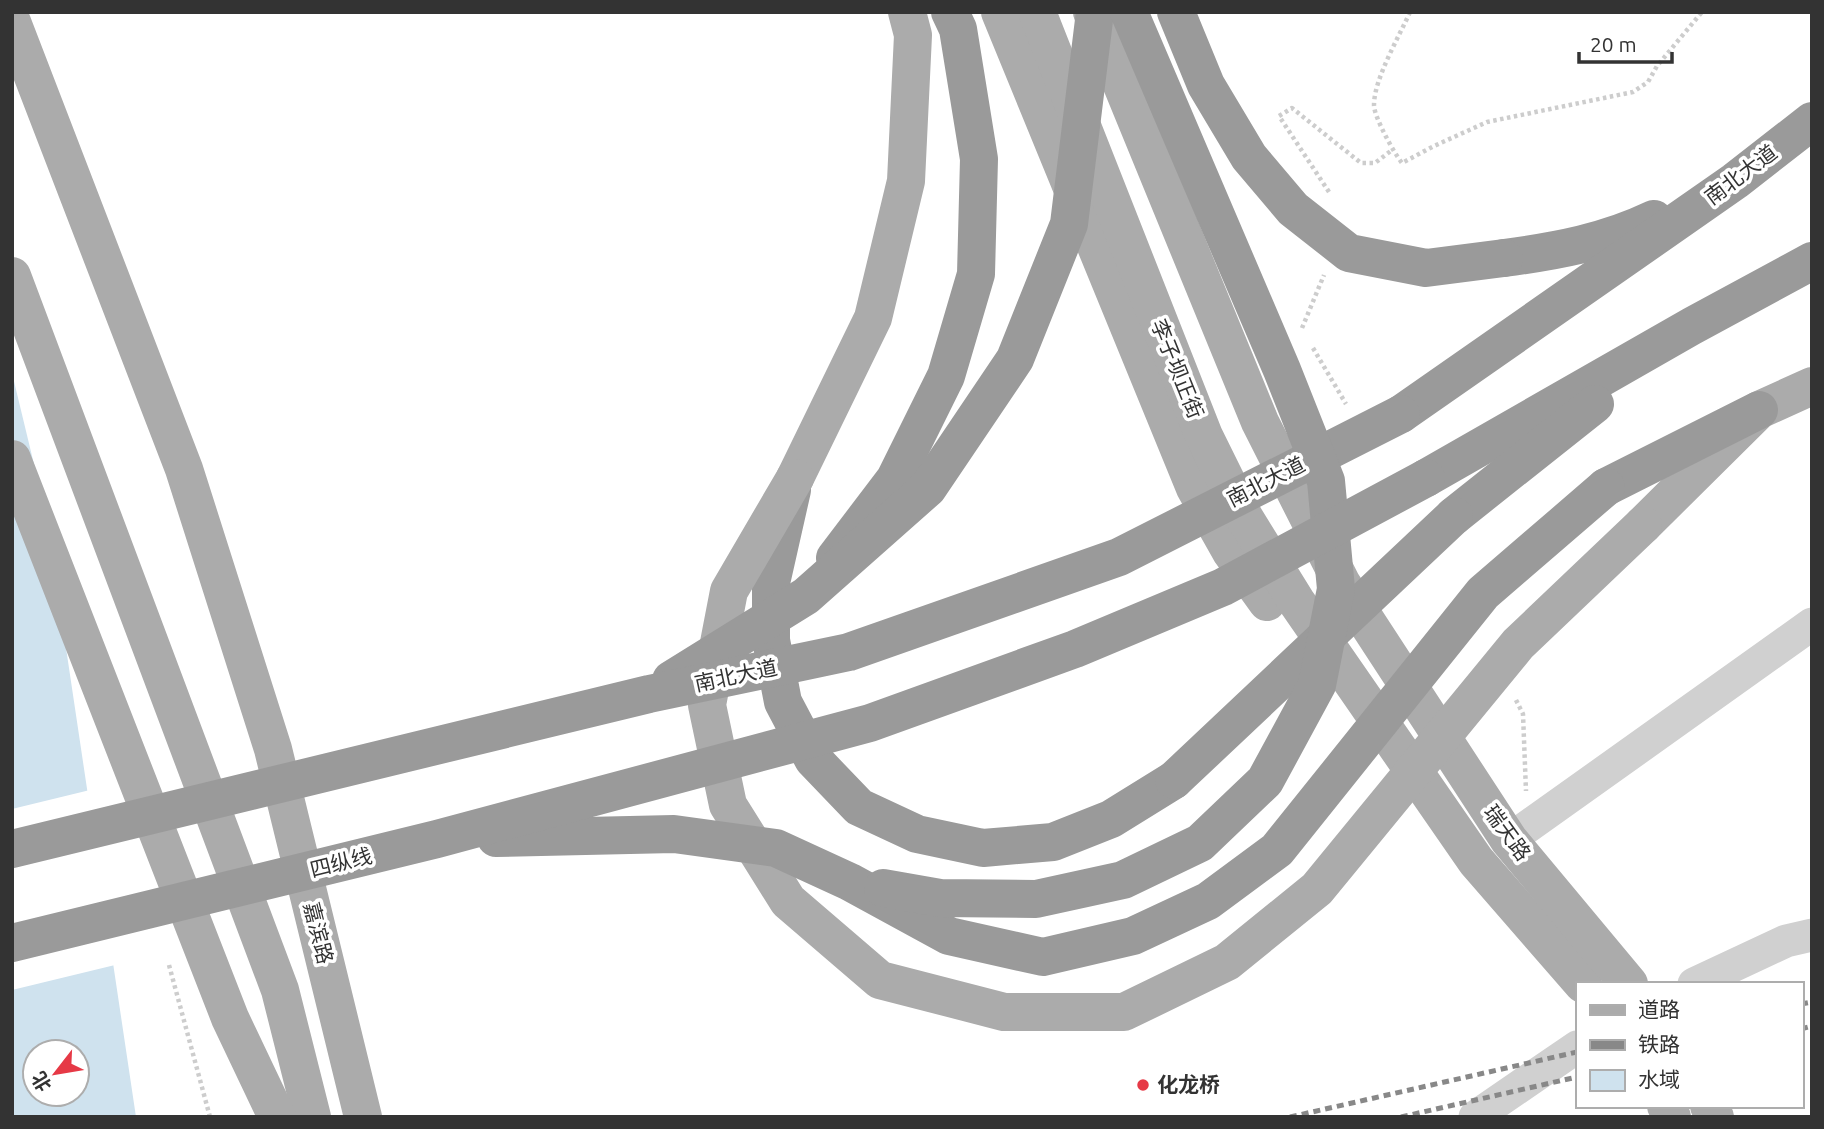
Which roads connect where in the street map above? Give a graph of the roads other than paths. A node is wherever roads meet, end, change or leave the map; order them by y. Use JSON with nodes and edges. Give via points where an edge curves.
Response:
{"nodes":[{"id":1,"x":907,"y":12,"type":"edge"},
{"id":2,"x":950,"y":12,"type":"edge"},
{"id":3,"x":1000,"y":12,"type":"edge"},
{"id":4,"x":1037,"y":12,"type":"edge"},
{"id":5,"x":1094,"y":12,"type":"edge"},
{"id":6,"x":1129,"y":12,"type":"edge"},
{"id":7,"x":1175,"y":12,"type":"edge"},
{"id":8,"x":12,"y":22,"type":"edge"},
{"id":9,"x":12,"y":94,"type":"edge"},
{"id":10,"x":1812,"y":121,"type":"edge"},
{"id":11,"x":1735,"y":181,"type":"junction"},
{"id":12,"x":1812,"y":261,"type":"edge"},
{"id":13,"x":12,"y":276,"type":"edge"},
{"id":14,"x":1692,"y":326,"type":"junction"},
{"id":15,"x":1812,"y":386,"type":"edge"},
{"id":16,"x":1759,"y":410,"type":"junction"},
{"id":17,"x":12,"y":459,"type":"edge"},
{"id":18,"x":795,"y":478,"type":"junction"},
{"id":19,"x":806,"y":596,"type":"junction"},
{"id":20,"x":1812,"y":624,"type":"edge"},
{"id":21,"x":649,"y":694,"type":"junction"},
{"id":22,"x":1364,"y":701,"type":"junction"},
{"id":23,"x":273,"y":749,"type":"junction"},
{"id":24,"x":437,"y":839,"type":"junction"},
{"id":25,"x":1509,"y":840,"type":"junction"},
{"id":26,"x":12,"y":849,"type":"edge"},
{"id":27,"x":850,"y":882,"type":"junction"},
{"id":28,"x":1812,"y":935,"type":"edge"},
{"id":29,"x":12,"y":943,"type":"edge"},
{"id":30,"x":1581,"y":982,"type":"edge"},
{"id":31,"x":1627,"y":982,"type":"edge"},
{"id":32,"x":1698,"y":982,"type":"edge"},
{"id":33,"x":1576,"y":1048,"type":"edge"},
{"id":34,"x":277,"y":1117,"type":"edge"},
{"id":35,"x":312,"y":1117,"type":"edge"},
{"id":36,"x":363,"y":1117,"type":"edge"},
{"id":37,"x":1475,"y":1117,"type":"edge"}],
"edges":[{"from":1,"to":18,"type":"main road","via":[[913,35],[906,181],[873,318]]},
{"from":2,"to":19,"type":"highway","bridge":true,"via":[[958,29],[979,159],[976,274],[946,376],[895,479]]},
{"from":3,"to":22,"type":"main road","bridge":true,"via":[[1195,488],[1231,552],[1276,616]]},
{"from":4,"to":22,"type":"main road","name":"李子坝正街","via":[[1204,436],[1244,517]]},
{"from":5,"to":19,"type":"highway","bridge":true,"via":[[1069,224],[1015,359],[928,488]]},
{"from":5,"to":25,"type":"main road","name":"瑞天路","via":[[1260,422],[1342,584]]},
{"from":6,"to":27,"type":"highway","bridge":true,"via":[[1326,481],[1336,589],[1317,685],[1265,781],[1200,843],[1123,880],[1036,899],[940,898]]},
{"from":7,"to":11,"type":"highway","bridge":true,"via":[[1206,85],[1249,157],[1293,209],[1349,253],[1426,268],[1562,250],[1623,234]]},
{"from":8,"to":23,"type":"main road","via":[[184,469]]},
{"from":9,"to":23,"type":"main road"},
{"from":10,"to":11,"type":"highway","name":"南北大道"},
{"from":11,"to":21,"type":"highway","name":"南北大道","bridge":true,"via":[[1401,414],[1119,557],[849,652]]},
{"from":12,"to":14,"type":"highway"},
{"from":13,"to":35,"type":"main road","bridge":true,"via":[[280,990]]},
{"from":14,"to":18,"type":"highway","bridge":true,"via":[[1454,516],[1174,780],[1111,819],[1053,842],[983,848],[917,834],[859,807],[813,759],[783,702],[771,640],[771,583]]},
{"from":14,"to":24,"type":"highway","name":"四纵线","bridge":true,"via":[[1223,587],[1075,649],[870,723]]},
{"from":15,"to":16,"type":"main road"},
{"from":16,"to":18,"type":"main road","bridge":true,"via":[[1518,644],[1317,889],[1227,962],[1124,1012],[1004,1012],[880,980],[788,901],[728,805],[707,705],[729,591]]},
{"from":16,"to":27,"type":"highway","bridge":true,"via":[[1606,487],[1483,593],[1277,850],[1208,901],[1133,936],[1043,957],[949,936]]},
{"from":17,"to":34,"type":"main road","bridge":true,"via":[[230,1018]]},
{"from":19,"to":21,"type":"highway","bridge":true},
{"from":20,"to":25,"type":"street"},
{"from":21,"to":26,"type":"highway","bridge":true},
{"from":22,"to":30,"type":"main road","name":"瑞天路","via":[[1476,861]]},
{"from":23,"to":36,"type":"main road","name":"嘉滨路"},
{"from":24,"to":27,"type":"highway","bridge":true,"via":[[674,834],[776,848]]},
{"from":24,"to":29,"type":"highway","name":"四纵线","bridge":true},
{"from":25,"to":31,"type":"main road","name":"瑞天路"},
{"from":28,"to":32,"type":"street"},
{"from":33,"to":37,"type":"street"}]}
